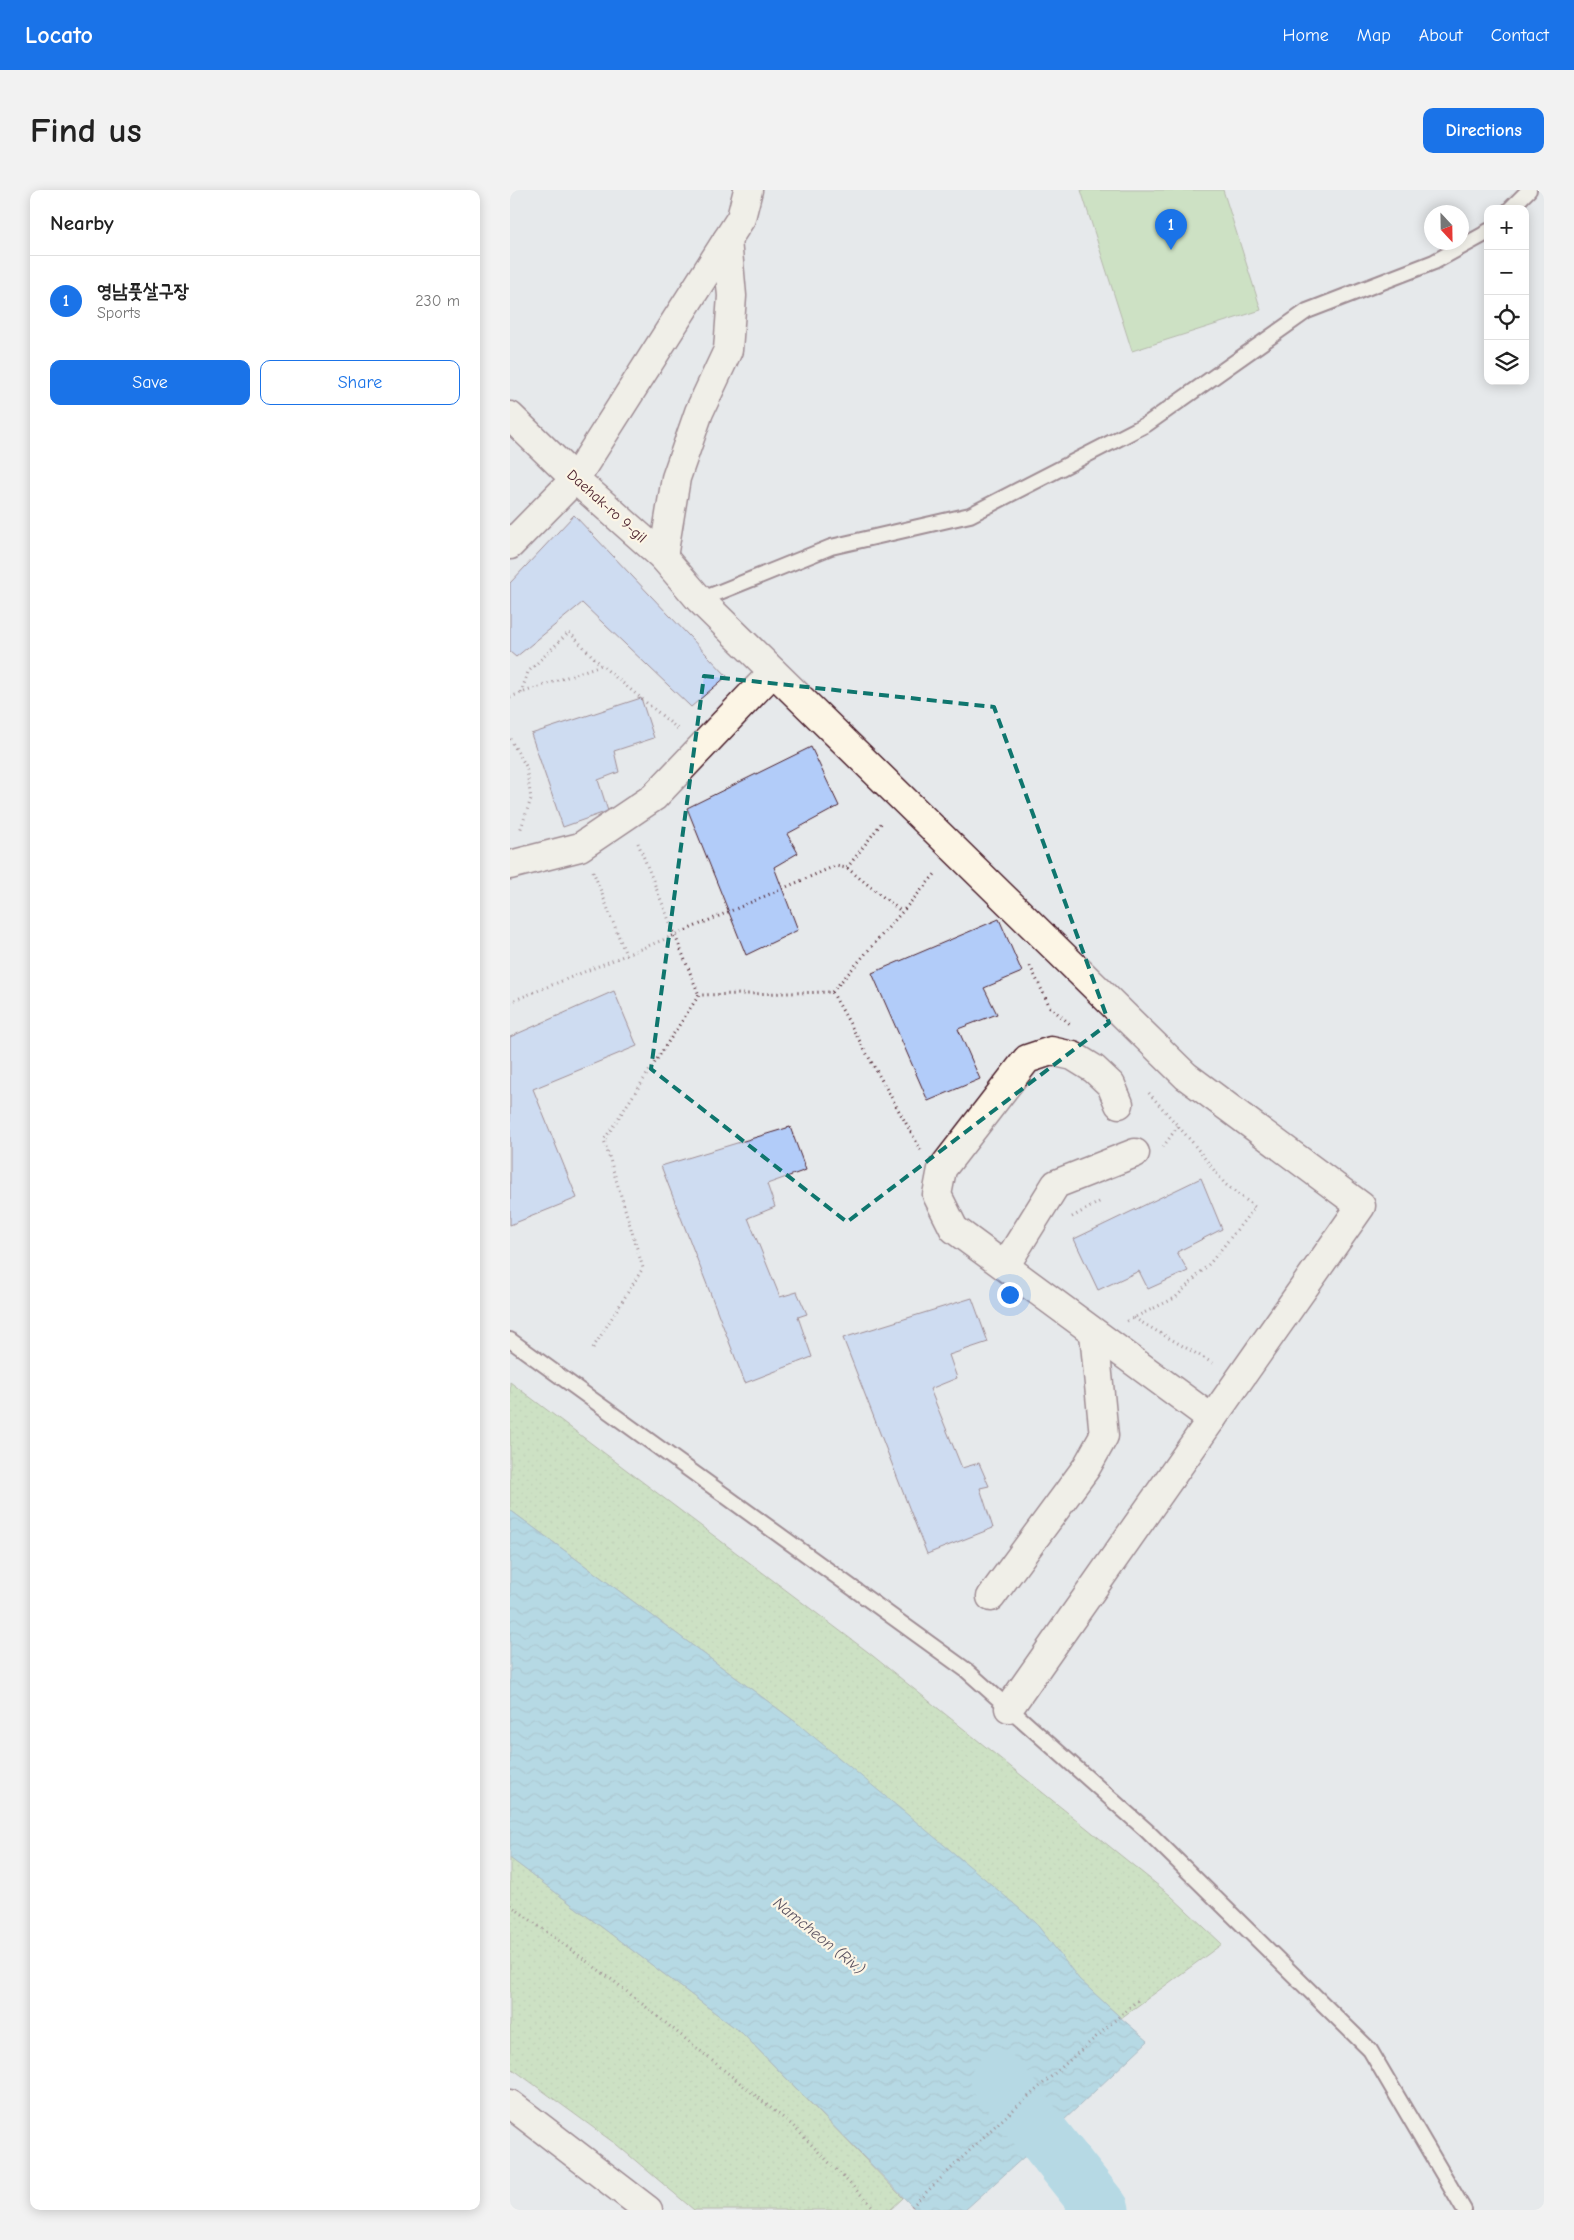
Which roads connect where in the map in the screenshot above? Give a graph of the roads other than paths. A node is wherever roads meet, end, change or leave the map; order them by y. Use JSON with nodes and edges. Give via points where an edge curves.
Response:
{"nodes":[{"id":1,"x":748,"y":190,"type":"edge"},
{"id":2,"x":1529,"y":190,"type":"edge"},
{"id":3,"x":1514,"y":205,"type":"edge"},
{"id":4,"x":1484,"y":235,"type":"edge"},
{"id":5,"x":727,"y":240,"type":"junction"},
{"id":6,"x":510,"y":416,"type":"edge"},
{"id":7,"x":575,"y":479,"type":"junction"},
{"id":8,"x":510,"y":545,"type":"edge"},
{"id":9,"x":663,"y":557,"type":"junction"},
{"id":10,"x":700,"y":600,"type":"junction"},
{"id":11,"x":774,"y":672,"type":"junction"},
{"id":12,"x":510,"y":866,"type":"edge"},
{"id":13,"x":1119,"y":1104,"type":"dead end"},
{"id":14,"x":1136,"y":1153,"type":"dead end"},
{"id":15,"x":1005,"y":1266,"type":"junction"},
{"id":16,"x":1094,"y":1333,"type":"junction"},
{"id":17,"x":510,"y":1340,"type":"edge"},
{"id":18,"x":1212,"y":1419,"type":"junction"},
{"id":19,"x":992,"y":1597,"type":"dead end"},
{"id":20,"x":1009,"y":1708,"type":"junction"},
{"id":21,"x":510,"y":2104,"type":"edge"},
{"id":22,"x":648,"y":2210,"type":"edge"},
{"id":23,"x":1464,"y":2210,"type":"edge"}],
"edges":[{"from":1,"to":5,"type":"street","via":[[741,218]]},
{"from":2,"to":3,"type":"lane"},
{"from":4,"to":10,"type":"lane","via":[[1434,262],[1307,311],[1147,424],[970,515],[831,547]]},
{"from":5,"to":7,"type":"street"},
{"from":5,"to":9,"type":"street","via":[[732,296],[728,350],[699,412],[676,478]]},
{"from":6,"to":7,"type":"street","name":"Daehak-ro 9-gil"},
{"from":7,"to":8,"type":"street"},
{"from":7,"to":9,"type":"street","name":"Daehak-ro 9-gil"},
{"from":9,"to":10,"type":"street","name":"Daehak-ro 9-gil"},
{"from":10,"to":11,"type":"street","name":"Daehak-ro 9-gil"},
{"from":11,"to":12,"type":"street","via":[[654,797],[580,847]]},
{"from":11,"to":18,"type":"street","name":"Daehak-ro 9-gil","via":[[1186,1076],[1362,1206]]},
{"from":13,"to":15,"type":"street","via":[[1111,1086],[1094,1069],[1073,1056],[1051,1051],[1027,1059],[942,1169],[937,1195],[954,1229]]},
{"from":14,"to":15,"type":"street","via":[[1056,1184]]},
{"from":15,"to":16,"type":"street"},
{"from":16,"to":18,"type":"street"},
{"from":16,"to":19,"type":"street","via":[[1104,1436],[1086,1468]]},
{"from":17,"to":20,"type":"lane","via":[[966,1670]]},
{"from":18,"to":20,"type":"street"},
{"from":20,"to":23,"type":"lane","via":[[1146,1830],[1370,2050]]},
{"from":21,"to":22,"type":"street"}]}
